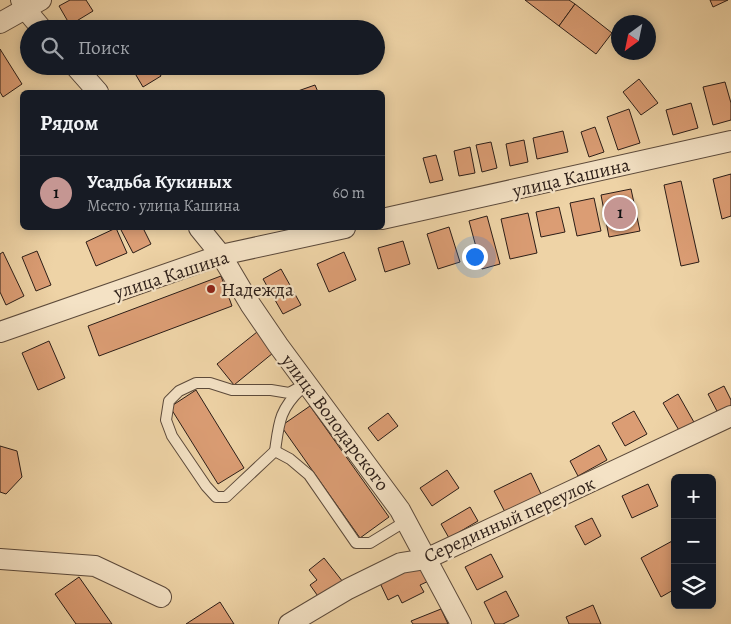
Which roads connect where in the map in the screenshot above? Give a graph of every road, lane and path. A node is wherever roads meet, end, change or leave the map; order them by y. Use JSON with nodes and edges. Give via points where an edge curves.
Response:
{"nodes":[{"id":1,"x":29,"y":3,"type":"edge"},
{"id":2,"x":38,"y":20,"type":"edge"},
{"id":3,"x":0,"y":23,"type":"edge"},
{"id":4,"x":83,"y":75,"type":"edge"},
{"id":5,"x":96,"y":90,"type":"edge"},
{"id":6,"x":731,"y":141,"type":"edge"},
{"id":7,"x":385,"y":218,"type":"edge"},
{"id":8,"x":201,"y":230,"type":"edge"},
{"id":9,"x":336,"y":230,"type":"edge"},
{"id":10,"x":221,"y":255,"type":"junction"},
{"id":11,"x":0,"y":332,"type":"edge"},
{"id":12,"x":307,"y":383,"type":"junction"},
{"id":13,"x":731,"y":416,"type":"edge"},
{"id":14,"x":274,"y":451,"type":"junction"},
{"id":15,"x":406,"y":521,"type":"junction"},
{"id":16,"x":0,"y":559,"type":"edge"},
{"id":17,"x":426,"y":559,"type":"junction"},
{"id":18,"x":161,"y":597,"type":"dead end"},
{"id":19,"x":289,"y":624,"type":"edge"},
{"id":20,"x":461,"y":624,"type":"edge"}],
"edges":[{"from":1,"to":2,"type":"street"},
{"from":1,"to":3,"type":"street"},
{"from":4,"to":5,"type":"street"},
{"from":6,"to":7,"type":"street","name":"улица Кашина"},
{"from":8,"to":10,"type":"street","name":"улица Володарского"},
{"from":9,"to":10,"type":"street","name":"улица Кашина"},
{"from":10,"to":11,"type":"street","name":"улица Кашина"},
{"from":10,"to":12,"type":"street","name":"улица Володарского","via":[[250,304]]},
{"from":12,"to":14,"type":"lane","via":[[280,416]]},
{"from":12,"to":14,"type":"lane","via":[[289,393],[232,390],[210,383],[196,383],[179,391],[169,402],[166,420],[172,436],[216,497],[226,496]]},
{"from":12,"to":15,"type":"street","name":"улица Володарского"},
{"from":13,"to":17,"type":"street","name":"Серединный переулок"},
{"from":14,"to":15,"type":"lane","via":[[309,475],[356,543],[370,543]]},
{"from":15,"to":17,"type":"street","name":"улица Володарского"},
{"from":16,"to":18,"type":"street","via":[[95,566]]},
{"from":17,"to":19,"type":"street","name":"Серединный переулок","via":[[401,563],[348,589]]},
{"from":17,"to":20,"type":"street","name":"улица Володарского"}]}
